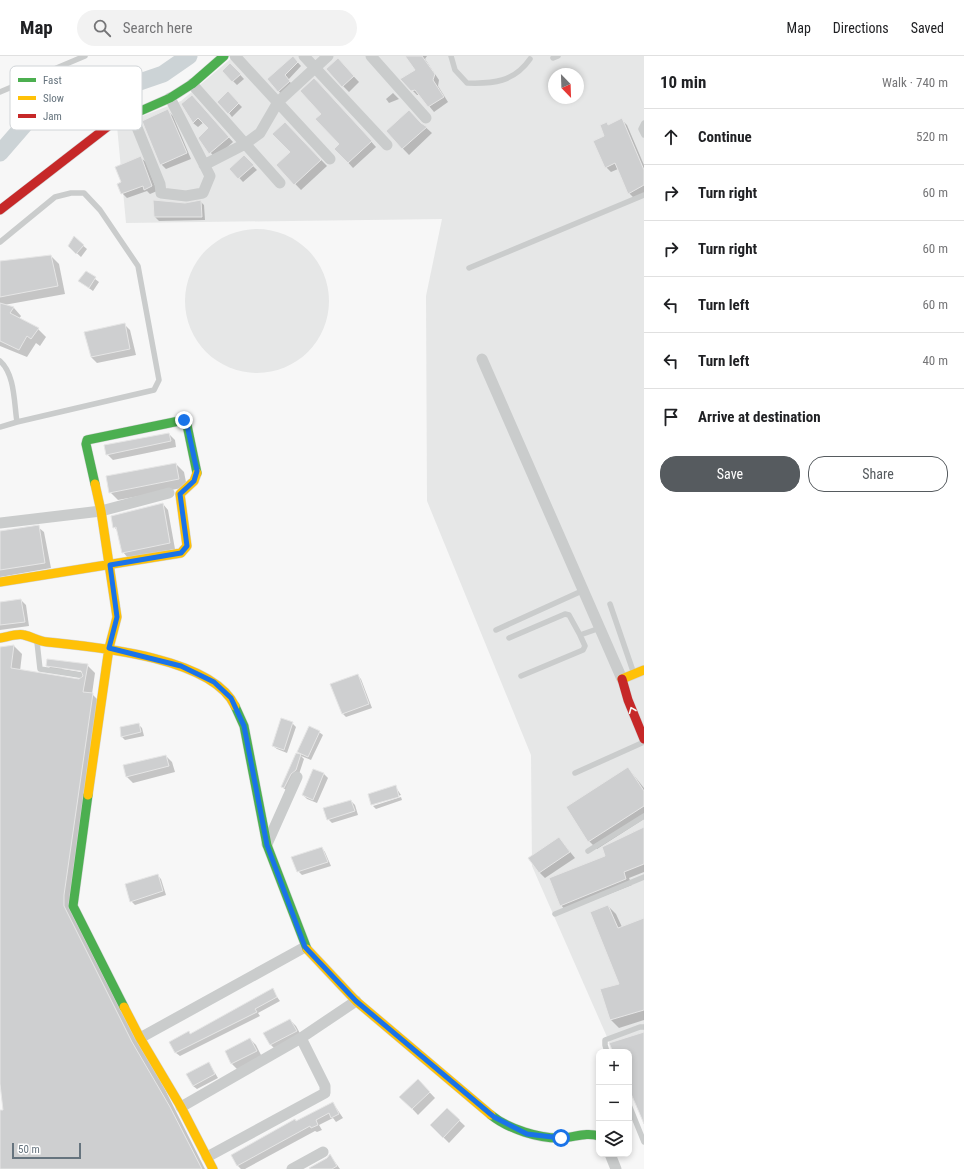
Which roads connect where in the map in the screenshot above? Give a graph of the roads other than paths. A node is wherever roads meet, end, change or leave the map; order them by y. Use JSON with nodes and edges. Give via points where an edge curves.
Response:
{"nodes":[{"id":1,"x":85,"y":56,"type":"edge"},
{"id":2,"x":224,"y":56,"type":"edge"},
{"id":3,"x":235,"y":56,"type":"edge"},
{"id":4,"x":304,"y":56,"type":"edge"},
{"id":5,"x":328,"y":56,"type":"edge"},
{"id":6,"x":371,"y":56,"type":"edge"},
{"id":7,"x":451,"y":56,"type":"edge"},
{"id":8,"x":530,"y":59,"type":"dead end"},
{"id":9,"x":61,"y":66,"type":"edge"},
{"id":10,"x":315,"y":68,"type":"junction"},
{"id":11,"x":192,"y":84,"type":"junction"},
{"id":12,"x":10,"y":88,"type":"edge"},
{"id":13,"x":0,"y":92,"type":"edge"},
{"id":14,"x":170,"y":98,"type":"junction"},
{"id":15,"x":278,"y":102,"type":"junction"},
{"id":16,"x":142,"y":111,"type":"edge"},
{"id":17,"x":426,"y":118,"type":"dead end"},
{"id":18,"x":644,"y":123,"type":"edge"},
{"id":19,"x":103,"y":130,"type":"edge"},
{"id":20,"x":138,"y":130,"type":"edge"},
{"id":21,"x":644,"y":135,"type":"edge"},
{"id":22,"x":245,"y":144,"type":"junction"},
{"id":23,"x":387,"y":145,"type":"dead end"},
{"id":24,"x":330,"y":159,"type":"dead end"},
{"id":25,"x":204,"y":165,"type":"junction"},
{"id":26,"x":280,"y":183,"type":"dead end"},
{"id":27,"x":644,"y":195,"type":"edge"},
{"id":28,"x":0,"y":210,"type":"edge"},
{"id":29,"x":0,"y":242,"type":"edge"},
{"id":30,"x":469,"y":268,"type":"dead end"},
{"id":31,"x":482,"y":359,"type":"dead end"},
{"id":32,"x":0,"y":361,"type":"edge"},
{"id":33,"x":17,"y":422,"type":"junction"},
{"id":34,"x":0,"y":427,"type":"edge"},
{"id":35,"x":168,"y":493,"type":"dead end"},
{"id":36,"x":100,"y":511,"type":"junction"},
{"id":37,"x":0,"y":523,"type":"edge"},
{"id":38,"x":110,"y":565,"type":"junction"},
{"id":39,"x":0,"y":582,"type":"edge"},
{"id":40,"x":584,"y":590,"type":"junction"},
{"id":41,"x":610,"y":604,"type":"dead end"},
{"id":42,"x":600,"y":628,"type":"junction"},
{"id":43,"x":496,"y":630,"type":"dead end"},
{"id":44,"x":580,"y":635,"type":"junction"},
{"id":45,"x":0,"y":638,"type":"edge"},
{"id":46,"x":509,"y":638,"type":"dead end"},
{"id":47,"x":37,"y":641,"type":"junction"},
{"id":48,"x":109,"y":648,"type":"junction"},
{"id":49,"x":644,"y":670,"type":"edge"},
{"id":50,"x":79,"y":674,"type":"dead end"},
{"id":51,"x":634,"y":674,"type":"junction"},
{"id":52,"x":521,"y":676,"type":"dead end"},
{"id":53,"x":622,"y":679,"type":"junction"},
{"id":54,"x":644,"y":720,"type":"edge"},
{"id":55,"x":644,"y":740,"type":"edge"},
{"id":56,"x":575,"y":773,"type":"dead end"},
{"id":57,"x":297,"y":777,"type":"dead end"},
{"id":58,"x":644,"y":816,"type":"edge"},
{"id":59,"x":267,"y":845,"type":"junction"},
{"id":60,"x":588,"y":851,"type":"dead end"},
{"id":61,"x":644,"y":877,"type":"edge"},
{"id":62,"x":555,"y":914,"type":"dead end"},
{"id":63,"x":305,"y":947,"type":"junction"},
{"id":64,"x":356,"y":1001,"type":"junction"},
{"id":65,"x":644,"y":1027,"type":"edge"},
{"id":66,"x":140,"y":1038,"type":"junction"},
{"id":67,"x":301,"y":1038,"type":"junction"},
{"id":68,"x":606,"y":1049,"type":"edge"},
{"id":69,"x":181,"y":1107,"type":"junction"},
{"id":70,"x":632,"y":1112,"type":"edge"},
{"id":71,"x":596,"y":1135,"type":"edge"},
{"id":72,"x":644,"y":1142,"type":"edge"},
{"id":73,"x":323,"y":1152,"type":"dead end"},
{"id":74,"x":207,"y":1157,"type":"junction"},
{"id":75,"x":611,"y":1157,"type":"edge"},
{"id":76,"x":213,"y":1169,"type":"edge"},
{"id":77,"x":292,"y":1169,"type":"edge"},
{"id":78,"x":616,"y":1169,"type":"edge"}],
"edges":[{"from":1,"to":9,"type":"lane"},
{"from":2,"to":11,"type":"street"},
{"from":3,"to":15,"type":"street"},
{"from":4,"to":10,"type":"street"},
{"from":5,"to":10,"type":"street"},
{"from":6,"to":17,"type":"street"},
{"from":7,"to":8,"type":"lane","via":[[455,70],[467,83],[485,84],[512,78],[522,71]]},
{"from":10,"to":15,"type":"street"},
{"from":10,"to":23,"type":"street"},
{"from":11,"to":14,"type":"street"},
{"from":11,"to":22,"type":"street"},
{"from":12,"to":13,"type":"lane"},
{"from":14,"to":16,"type":"street"},
{"from":14,"to":25,"type":"street"},
{"from":15,"to":22,"type":"street","via":[[260,134]]},
{"from":15,"to":24,"type":"street"},
{"from":18,"to":21,"type":"lane","via":[[641,129]]},
{"from":19,"to":28,"type":"street"},
{"from":20,"to":25,"type":"street","via":[[160,184],[161,193],[186,196],[204,193],[210,176]]},
{"from":22,"to":25,"type":"street"},
{"from":22,"to":26,"type":"street"},
{"from":27,"to":30,"type":"lane"},
{"from":29,"to":33,"type":"lane","via":[[55,197],[84,193],[100,210],[138,266],[159,380],[154,390]]},
{"from":31,"to":40,"type":"street"},
{"from":32,"to":33,"type":"lane","via":[[10,377]]},
{"from":33,"to":34,"type":"lane"},
{"from":35,"to":36,"type":"street"},
{"from":36,"to":37,"type":"street"},
{"from":36,"to":38,"type":"street"},
{"from":36,"to":38,"type":"street","via":[[87,440],[184,420],[197,471],[194,481],[180,494],[186,549],[181,553]]},
{"from":38,"to":39,"type":"street"},
{"from":38,"to":48,"type":"street","via":[[117,617]]},
{"from":40,"to":42,"type":"street"},
{"from":40,"to":43,"type":"lane"},
{"from":41,"to":51,"type":"lane"},
{"from":42,"to":44,"type":"lane"},
{"from":42,"to":53,"type":"street"},
{"from":44,"to":46,"type":"lane","via":[[569,615],[565,614]]},
{"from":44,"to":52,"type":"lane","via":[[585,646],[583,650]]},
{"from":45,"to":47,"type":"street","via":[[23,634]]},
{"from":47,"to":48,"type":"street"},
{"from":47,"to":50,"type":"lane","via":[[40,669]]},
{"from":48,"to":59,"type":"street","via":[[181,666],[214,682],[231,698],[244,726]]},
{"from":48,"to":66,"type":"street","via":[[73,906]]},
{"from":49,"to":51,"type":"street"},
{"from":51,"to":53,"type":"street"},
{"from":53,"to":54,"type":"street","via":[[635,697]]},
{"from":55,"to":53,"type":"street","one_way":true},
{"from":55,"to":56,"type":"lane"},
{"from":57,"to":59,"type":"street"},
{"from":58,"to":60,"type":"lane"},
{"from":59,"to":63,"type":"street"},
{"from":61,"to":62,"type":"lane"},
{"from":63,"to":64,"type":"street"},
{"from":63,"to":66,"type":"street"},
{"from":64,"to":67,"type":"street"},
{"from":64,"to":71,"type":"street","via":[[494,1117],[527,1134],[561,1138],[589,1133]]},
{"from":65,"to":68,"type":"lane","via":[[605,1040]]},
{"from":66,"to":69,"type":"street"},
{"from":67,"to":69,"type":"street"},
{"from":67,"to":74,"type":"street","via":[[325,1086],[325,1093]]},
{"from":69,"to":74,"type":"street"},
{"from":70,"to":72,"type":"lane"},
{"from":73,"to":77,"type":"street"},
{"from":74,"to":76,"type":"street"},
{"from":75,"to":78,"type":"street"}]}
